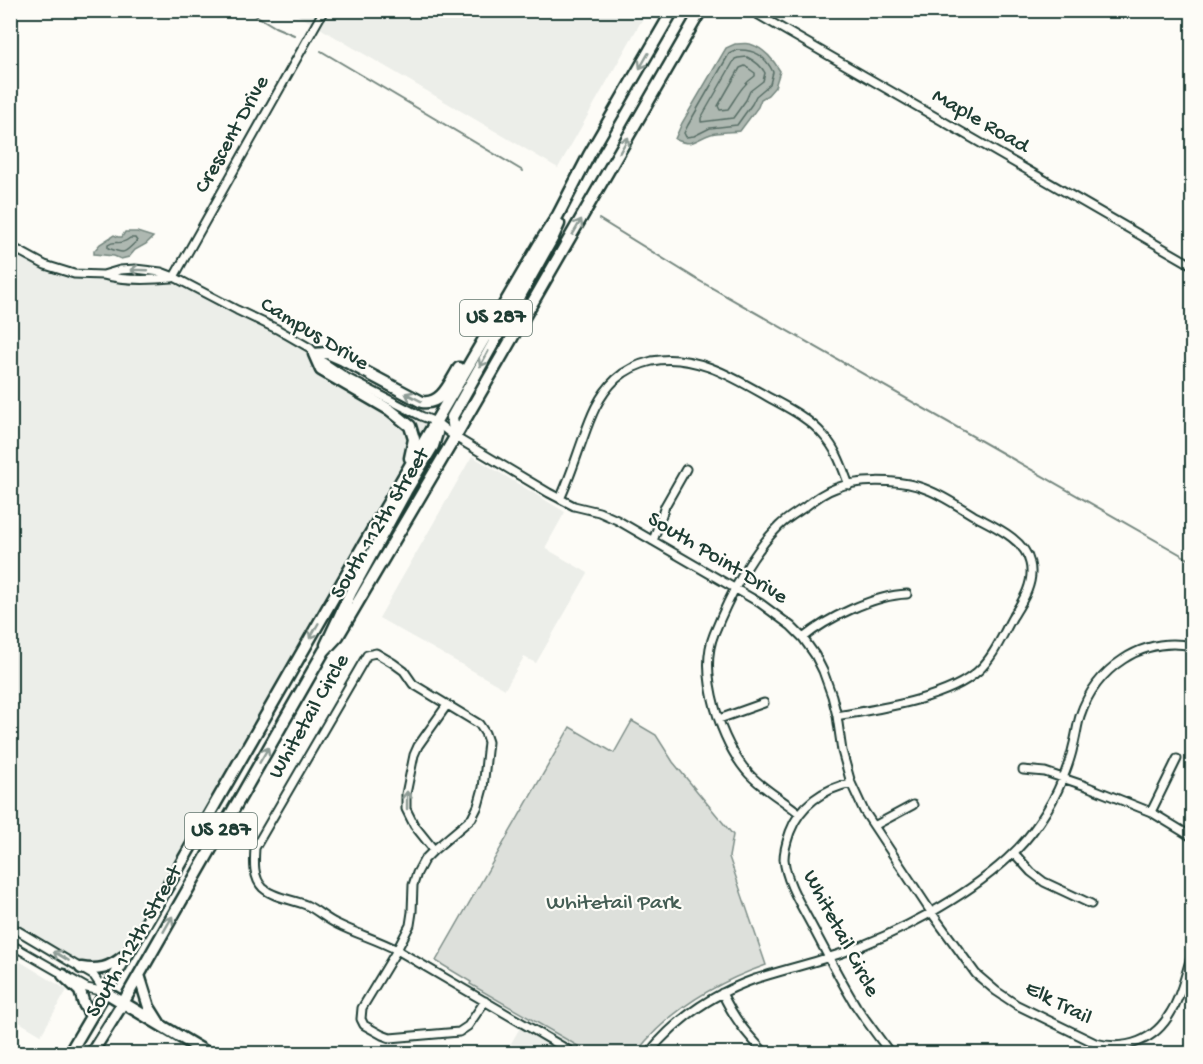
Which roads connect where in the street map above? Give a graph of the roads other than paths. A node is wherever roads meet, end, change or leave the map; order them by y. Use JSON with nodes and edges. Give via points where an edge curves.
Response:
{"nodes":[{"id":1,"x":324,"y":10,"type":"edge"},
{"id":2,"x":673,"y":10,"type":"edge"},
{"id":3,"x":701,"y":10,"type":"edge"},
{"id":4,"x":750,"y":10,"type":"edge"},
{"id":5,"x":558,"y":215,"type":"junction"},
{"id":6,"x":10,"y":246,"type":"edge"},
{"id":7,"x":1192,"y":265,"type":"edge"},
{"id":8,"x":174,"y":277,"type":"junction"},
{"id":9,"x":314,"y":354,"type":"junction"},
{"id":10,"x":436,"y":422,"type":"junction"},
{"id":11,"x":455,"y":437,"type":"junction"},
{"id":12,"x":686,"y":469,"type":"dead end"},
{"id":13,"x":406,"y":472,"type":"junction"},
{"id":14,"x":849,"y":485,"type":"junction"},
{"id":15,"x":560,"y":499,"type":"junction"},
{"id":16,"x":653,"y":540,"type":"junction"},
{"id":17,"x":736,"y":589,"type":"junction"},
{"id":18,"x":907,"y":594,"type":"dead end"},
{"id":19,"x":803,"y":638,"type":"junction"},
{"id":20,"x":1192,"y":646,"type":"edge"},
{"id":21,"x":324,"y":651,"type":"junction"},
{"id":22,"x":764,"y":703,"type":"dead end"},
{"id":23,"x":447,"y":705,"type":"junction"},
{"id":24,"x":837,"y":716,"type":"junction"},
{"id":25,"x":719,"y":719,"type":"junction"},
{"id":26,"x":1177,"y":759,"type":"dead end"},
{"id":27,"x":1023,"y":770,"type":"dead end"},
{"id":28,"x":1063,"y":778,"type":"junction"},
{"id":29,"x":851,"y":783,"type":"junction"},
{"id":30,"x":913,"y":805,"type":"dead end"},
{"id":31,"x":1150,"y":812,"type":"junction"},
{"id":32,"x":799,"y":813,"type":"junction"},
{"id":33,"x":874,"y":826,"type":"junction"},
{"id":34,"x":1192,"y":837,"type":"edge"},
{"id":35,"x":434,"y":850,"type":"junction"},
{"id":36,"x":1014,"y":853,"type":"junction"},
{"id":37,"x":1092,"y":904,"type":"dead end"},
{"id":38,"x":931,"y":912,"type":"junction"},
{"id":39,"x":10,"y":926,"type":"edge"},
{"id":40,"x":10,"y":944,"type":"edge"},
{"id":41,"x":397,"y":950,"type":"junction"},
{"id":42,"x":128,"y":952,"type":"junction"},
{"id":43,"x":1192,"y":955,"type":"edge"},
{"id":44,"x":829,"y":957,"type":"junction"},
{"id":45,"x":81,"y":968,"type":"junction"},
{"id":46,"x":63,"y":975,"type":"junction"},
{"id":47,"x":139,"y":975,"type":"junction"},
{"id":48,"x":105,"y":992,"type":"junction"},
{"id":49,"x":723,"y":993,"type":"junction"},
{"id":50,"x":485,"y":1001,"type":"junction"},
{"id":51,"x":123,"y":1003,"type":"junction"},
{"id":52,"x":91,"y":1016,"type":"junction"},
{"id":53,"x":161,"y":1026,"type":"junction"},
{"id":54,"x":69,"y":1053,"type":"edge"},
{"id":55,"x":91,"y":1053,"type":"edge"},
{"id":56,"x":209,"y":1053,"type":"edge"},
{"id":57,"x":575,"y":1053,"type":"edge"},
{"id":58,"x":648,"y":1053,"type":"edge"},
{"id":59,"x":766,"y":1053,"type":"edge"},
{"id":60,"x":891,"y":1053,"type":"edge"}],
"edges":[{"from":1,"to":8,"type":"street","name":"Crescent Drive"},
{"from":2,"to":5,"type":"main road","name":"South 112th Street","number":"US 287","one_way":true},
{"from":11,"to":3,"type":"main road","name":"South 112th Street","number":"US 287","one_way":true},
{"from":4,"to":7,"type":"street","name":"Maple Road"},
{"from":5,"to":9,"type":"main road","one_way":true,"via":[[549,219],[442,396],[435,400],[422,402],[343,360],[327,353]]},
{"from":5,"to":10,"type":"main road","name":"South 112th Street","number":"US 287"},
{"from":5,"to":11,"type":"main road","one_way":true,"via":[[553,237],[452,417]]},
{"from":6,"to":8,"type":"street","via":[[45,265],[74,274],[117,279]]},
{"from":8,"to":9,"type":"street","name":"Campus Drive","via":[[277,329]]},
{"from":9,"to":10,"type":"street","name":"Campus Drive","via":[[347,378]]},
{"from":9,"to":13,"type":"main road","via":[[321,370],[410,426],[414,442]]},
{"from":10,"to":11,"type":"street","name":"South Point Drive"},
{"from":10,"to":13,"type":"main road","name":"South 112th Street","number":"US 287"},
{"from":10,"to":21,"type":"main road","via":[[433,446],[351,592]]},
{"from":11,"to":15,"type":"street","name":"South Point Drive"},
{"from":11,"to":21,"type":"main road","name":"South 112th Street","number":"US 287","via":[[338,636]]},
{"from":12,"to":16,"type":"street","via":[[665,506]]},
{"from":13,"to":42,"type":"main road","name":"South 112th Street","number":"US 287","one_way":true},
{"from":14,"to":15,"type":"street","via":[[838,455],[826,438],[797,413],[716,369],[698,363],[661,360],[628,370],[603,393],[592,411]]},
{"from":14,"to":17,"type":"street","via":[[821,495],[781,524],[757,553]]},
{"from":14,"to":24,"type":"street","via":[[892,482],[933,492],[1018,543],[1030,561],[1032,573],[1030,585],[988,660],[966,681],[915,700]]},
{"from":15,"to":16,"type":"street","name":"South Point Drive","via":[[599,512]]},
{"from":16,"to":17,"type":"street","name":"South Point Drive"},
{"from":17,"to":19,"type":"street","name":"South Point Drive","via":[[780,617]]},
{"from":17,"to":25,"type":"street","via":[[709,652],[709,682]]},
{"from":18,"to":19,"type":"street","via":[[841,614]]},
{"from":19,"to":24,"type":"street","name":"South Point Drive","via":[[823,670]]},
{"from":20,"to":28,"type":"street","via":[[1170,644],[1145,649],[1128,656],[1101,678],[1079,718]]},
{"from":47,"to":21,"type":"main road","name":"South 112th Street","number":"US 287","one_way":true},
{"from":22,"to":25,"type":"street"},
{"from":35,"to":23,"type":"street","one_way":true,"via":[[414,825],[406,809],[406,794],[418,746]]},
{"from":23,"to":35,"type":"street","name":"Whitetail Circle","via":[[479,724],[488,742],[487,756],[483,788],[472,818]]},
{"from":23,"to":41,"type":"street","name":"Whitetail Circle","via":[[414,684],[393,663],[376,653],[368,655],[255,848],[253,864],[264,888]]},
{"from":24,"to":29,"type":"street","name":"South Point Drive"},
{"from":25,"to":32,"type":"street","via":[[726,739],[750,775]]},
{"from":26,"to":31,"type":"street"},
{"from":27,"to":28,"type":"street"},
{"from":28,"to":31,"type":"street"},
{"from":28,"to":36,"type":"street","via":[[1040,820]]},
{"from":29,"to":32,"type":"street","name":"Whitetail Circle","via":[[827,790]]},
{"from":29,"to":33,"type":"street","name":"South Point Drive"},
{"from":30,"to":33,"type":"street"},
{"from":31,"to":34,"type":"street"},
{"from":32,"to":44,"type":"street","name":"Whitetail Circle","via":[[786,844],[786,870]]},
{"from":33,"to":38,"type":"street","name":"South Point Drive"},
{"from":35,"to":41,"type":"street","name":"Whitetail Circle","via":[[417,873],[410,925]]},
{"from":36,"to":37,"type":"street","via":[[1044,882]]},
{"from":36,"to":38,"type":"street"},
{"from":38,"to":43,"type":"street","name":"Elk Trail","via":[[976,974],[996,991],[1017,1005],[1106,1046],[1138,1042],[1161,1026],[1172,1011]]},
{"from":38,"to":44,"type":"street"},
{"from":45,"to":39,"type":"street","one_way":true},
{"from":40,"to":46,"type":"street"},
{"from":41,"to":50,"type":"street","name":"Whitetail Circle"},
{"from":41,"to":50,"type":"street","via":[[361,1011],[364,1026],[390,1038],[455,1033],[468,1026]]},
{"from":42,"to":45,"type":"main road","via":[[105,968]]},
{"from":42,"to":48,"type":"main road","name":"South 112th Street","number":"US 287"},
{"from":44,"to":49,"type":"street"},
{"from":44,"to":60,"type":"street","name":"Whitetail Circle","via":[[856,1006]]},
{"from":45,"to":48,"type":"street","via":[[94,976]]},
{"from":46,"to":48,"type":"street","via":[[87,988]]},
{"from":46,"to":52,"type":"main road","via":[[80,991]]},
{"from":47,"to":51,"type":"main road","name":"South 112th Street","number":"US 287"},
{"from":47,"to":53,"type":"main road"},
{"from":48,"to":51,"type":"main road"},
{"from":48,"to":52,"type":"main road","name":"South 112th Street","number":"US 287"},
{"from":49,"to":58,"type":"street","via":[[681,1020]]},
{"from":49,"to":59,"type":"street","via":[[745,1033]]},
{"from":50,"to":57,"type":"street","name":"Whitetail Circle"},
{"from":51,"to":53,"type":"main road"},
{"from":51,"to":55,"type":"main road","name":"South 112th Street","number":"US 287"},
{"from":52,"to":54,"type":"main road","name":"South 112th Street","number":"US 287"},
{"from":53,"to":56,"type":"main road"}]}
